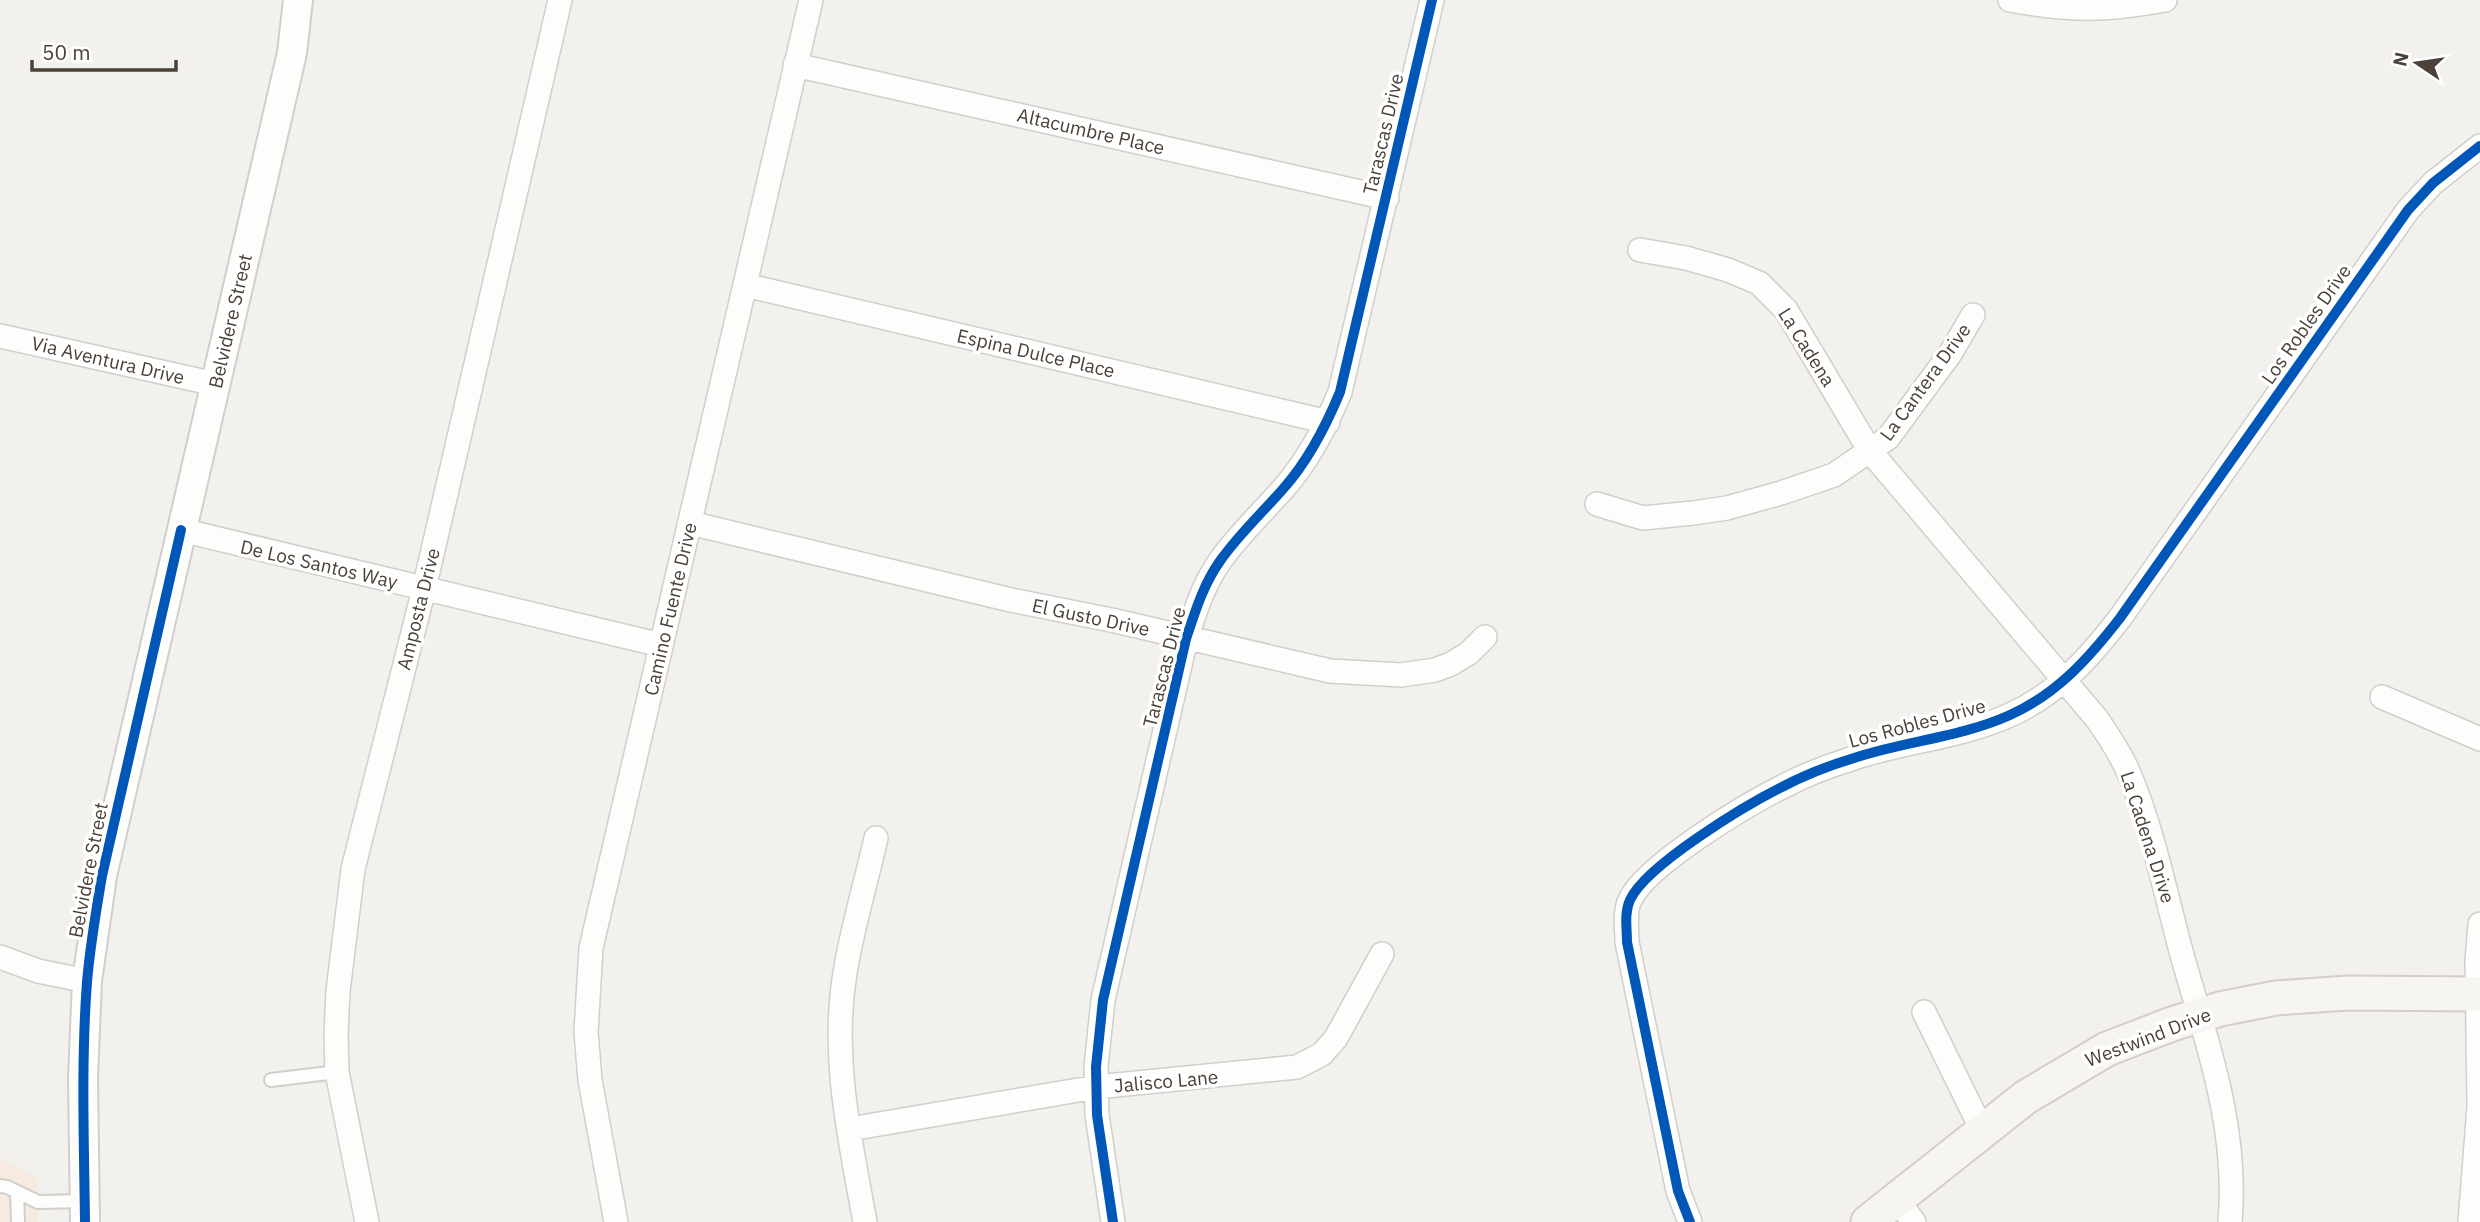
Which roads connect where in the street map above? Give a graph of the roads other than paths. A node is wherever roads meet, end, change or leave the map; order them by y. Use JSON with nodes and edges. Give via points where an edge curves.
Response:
{"nodes":[{"id":1,"x":298,"y":0,"type":"edge"},
{"id":2,"x":560,"y":0,"type":"edge"},
{"id":3,"x":811,"y":0,"type":"edge"},
{"id":4,"x":1432,"y":0,"type":"edge"},
{"id":5,"x":2010,"y":0,"type":"edge"},
{"id":6,"x":2165,"y":0,"type":"edge"},
{"id":7,"x":2051,"y":4,"type":"edge"},
{"id":8,"x":795,"y":65,"type":"junction"},
{"id":9,"x":2480,"y":146,"type":"edge"},
{"id":10,"x":1387,"y":198,"type":"junction"},
{"id":11,"x":1640,"y":250,"type":"dead end"},
{"id":12,"x":745,"y":285,"type":"junction"},
{"id":13,"x":1973,"y":315,"type":"dead end"},
{"id":14,"x":0,"y":335,"type":"edge"},
{"id":15,"x":215,"y":384,"type":"junction"},
{"id":16,"x":1328,"y":422,"type":"junction"},
{"id":17,"x":1870,"y":451,"type":"junction"},
{"id":18,"x":1597,"y":504,"type":"dead end"},
{"id":19,"x":690,"y":523,"type":"junction"},
{"id":20,"x":181,"y":530,"type":"junction"},
{"id":21,"x":424,"y":589,"type":"junction"},
{"id":22,"x":1485,"y":637,"type":"dead end"},
{"id":23,"x":1186,"y":639,"type":"junction"},
{"id":24,"x":661,"y":645,"type":"junction"},
{"id":25,"x":2064,"y":681,"type":"junction"},
{"id":26,"x":2382,"y":697,"type":"dead end"},
{"id":27,"x":2480,"y":739,"type":"edge"},
{"id":28,"x":876,"y":838,"type":"dead end"},
{"id":29,"x":2480,"y":924,"type":"edge"},
{"id":30,"x":1382,"y":954,"type":"dead end"},
{"id":31,"x":0,"y":957,"type":"edge"},
{"id":32,"x":87,"y":981,"type":"junction"},
{"id":33,"x":2479,"y":994,"type":"edge"},
{"id":34,"x":1924,"y":1013,"type":"dead end"},
{"id":35,"x":2202,"y":1016,"type":"junction"},
{"id":36,"x":337,"y":1072,"type":"junction"},
{"id":37,"x":271,"y":1080,"type":"dead end"},
{"id":38,"x":1096,"y":1087,"type":"junction"},
{"id":39,"x":850,"y":1129,"type":"junction"},
{"id":40,"x":1982,"y":1130,"type":"junction"},
{"id":41,"x":0,"y":1186,"type":"edge"},
{"id":42,"x":18,"y":1192,"type":"junction"},
{"id":43,"x":1905,"y":1211,"type":"edge"},
{"id":44,"x":85,"y":1212,"type":"edge"},
{"id":45,"x":18,"y":1222,"type":"edge"},
{"id":46,"x":367,"y":1222,"type":"edge"},
{"id":47,"x":616,"y":1222,"type":"edge"},
{"id":48,"x":865,"y":1222,"type":"edge"},
{"id":49,"x":1113,"y":1222,"type":"edge"},
{"id":50,"x":1690,"y":1222,"type":"edge"},
{"id":51,"x":1868,"y":1222,"type":"edge"},
{"id":52,"x":2230,"y":1222,"type":"edge"},
{"id":53,"x":2470,"y":1222,"type":"edge"}],
"edges":[{"from":1,"to":15,"type":"street","name":"Belvidere Street","via":[[292,53]]},
{"from":2,"to":21,"type":"street","name":"Amposta Drive"},
{"from":3,"to":8,"type":"street","name":"Camino Fuente Drive"},
{"from":4,"to":10,"type":"street","name":"Tarascas Drive"},
{"from":5,"to":7,"type":"street"},
{"from":6,"to":7,"type":"street","via":[[2110,9]]},
{"from":8,"to":10,"type":"street","name":"Altacumbre Place"},
{"from":8,"to":12,"type":"street","name":"Camino Fuente Drive"},
{"from":9,"to":25,"type":"street","name":"Los Robles Drive","via":[[2433,183],[2408,210],[2120,618]]},
{"from":10,"to":16,"type":"street","name":"Tarascas Drive","via":[[1346,370]]},
{"from":11,"to":17,"type":"street","name":"La Cadena","via":[[1686,258],[1759,283],[1786,310]]},
{"from":12,"to":16,"type":"street","name":"Espina Dulce Place"},
{"from":12,"to":19,"type":"street","name":"Camino Fuente Drive"},
{"from":13,"to":17,"type":"street","name":"La Cantera Drive","via":[[1888,438]]},
{"from":14,"to":15,"type":"street","name":"Via Aventura Drive"},
{"from":15,"to":20,"type":"street","name":"Belvidere Street"},
{"from":16,"to":23,"type":"street","name":"Tarascas Drive","via":[[1285,487],[1219,562]]},
{"from":17,"to":18,"type":"street","name":"La Cantera Drive","via":[[1834,475],[1727,508],[1643,517]]},
{"from":17,"to":25,"type":"street","name":"La Cadena Drive"},
{"from":19,"to":23,"type":"street","name":"El Gusto Drive"},
{"from":19,"to":24,"type":"street","name":"Camino Fuente Drive"},
{"from":20,"to":21,"type":"street","name":"De Los Santos Way"},
{"from":20,"to":32,"type":"street","name":"Belvidere Street","via":[[102,876]]},
{"from":21,"to":24,"type":"street","name":"De Los Santos Way"},
{"from":21,"to":36,"type":"street","name":"Amposta Drive","via":[[353,869],[338,991]]},
{"from":22,"to":23,"type":"street","name":"El Gusto Drive","via":[[1451,664],[1391,675],[1330,671]]},
{"from":23,"to":38,"type":"street","name":"Tarascas Drive","via":[[1103,1000]]},
{"from":24,"to":47,"type":"street","name":"Camino Fuente Drive","via":[[587,980],[590,1080]]},
{"from":25,"to":35,"type":"street","name":"La Cadena Drive","via":[[2097,719],[2127,769]]},
{"from":25,"to":50,"type":"street","name":"Los Robles Drive","via":[[2009,716],[1851,759],[1782,787],[1697,838],[1637,887],[1626,914],[1628,942],[1678,1191]]},
{"from":26,"to":27,"type":"street"},
{"from":28,"to":39,"type":"street","via":[[845,974],[840,1041]]},
{"from":29,"to":33,"type":"street"},
{"from":30,"to":38,"type":"street","name":"Jalisco Lane","via":[[1336,1038],[1313,1060],[1273,1071]]},
{"from":31,"to":32,"type":"street"},
{"from":32,"to":44,"type":"street","name":"Belvidere Street"},
{"from":33,"to":35,"type":"main road","name":"Westwind Drive","via":[[2348,993],[2276,998]]},
{"from":33,"to":53,"type":"street","via":[[2479,1107]]},
{"from":34,"to":40,"type":"street"},
{"from":35,"to":40,"type":"main road","name":"Westwind Drive","via":[[2120,1044],[2081,1063]]},
{"from":35,"to":52,"type":"street","name":"La Cadena Drive","via":[[2230,1147]]},
{"from":36,"to":37,"type":"lane"},
{"from":36,"to":46,"type":"street","name":"Amposta Drive"},
{"from":38,"to":39,"type":"street","name":"Jalisco Lane"},
{"from":38,"to":49,"type":"street","name":"Tarascas Drive","via":[[1099,1139]]},
{"from":39,"to":48,"type":"street"},
{"from":40,"to":43,"type":"main road","name":"Westwind Drive"},
{"from":41,"to":42,"type":"lane"},
{"from":42,"to":44,"type":"lane","via":[[38,1202]]},
{"from":42,"to":45,"type":"lane"},
{"from":43,"to":51,"type":"main road","name":"Westwind Drive"}]}
